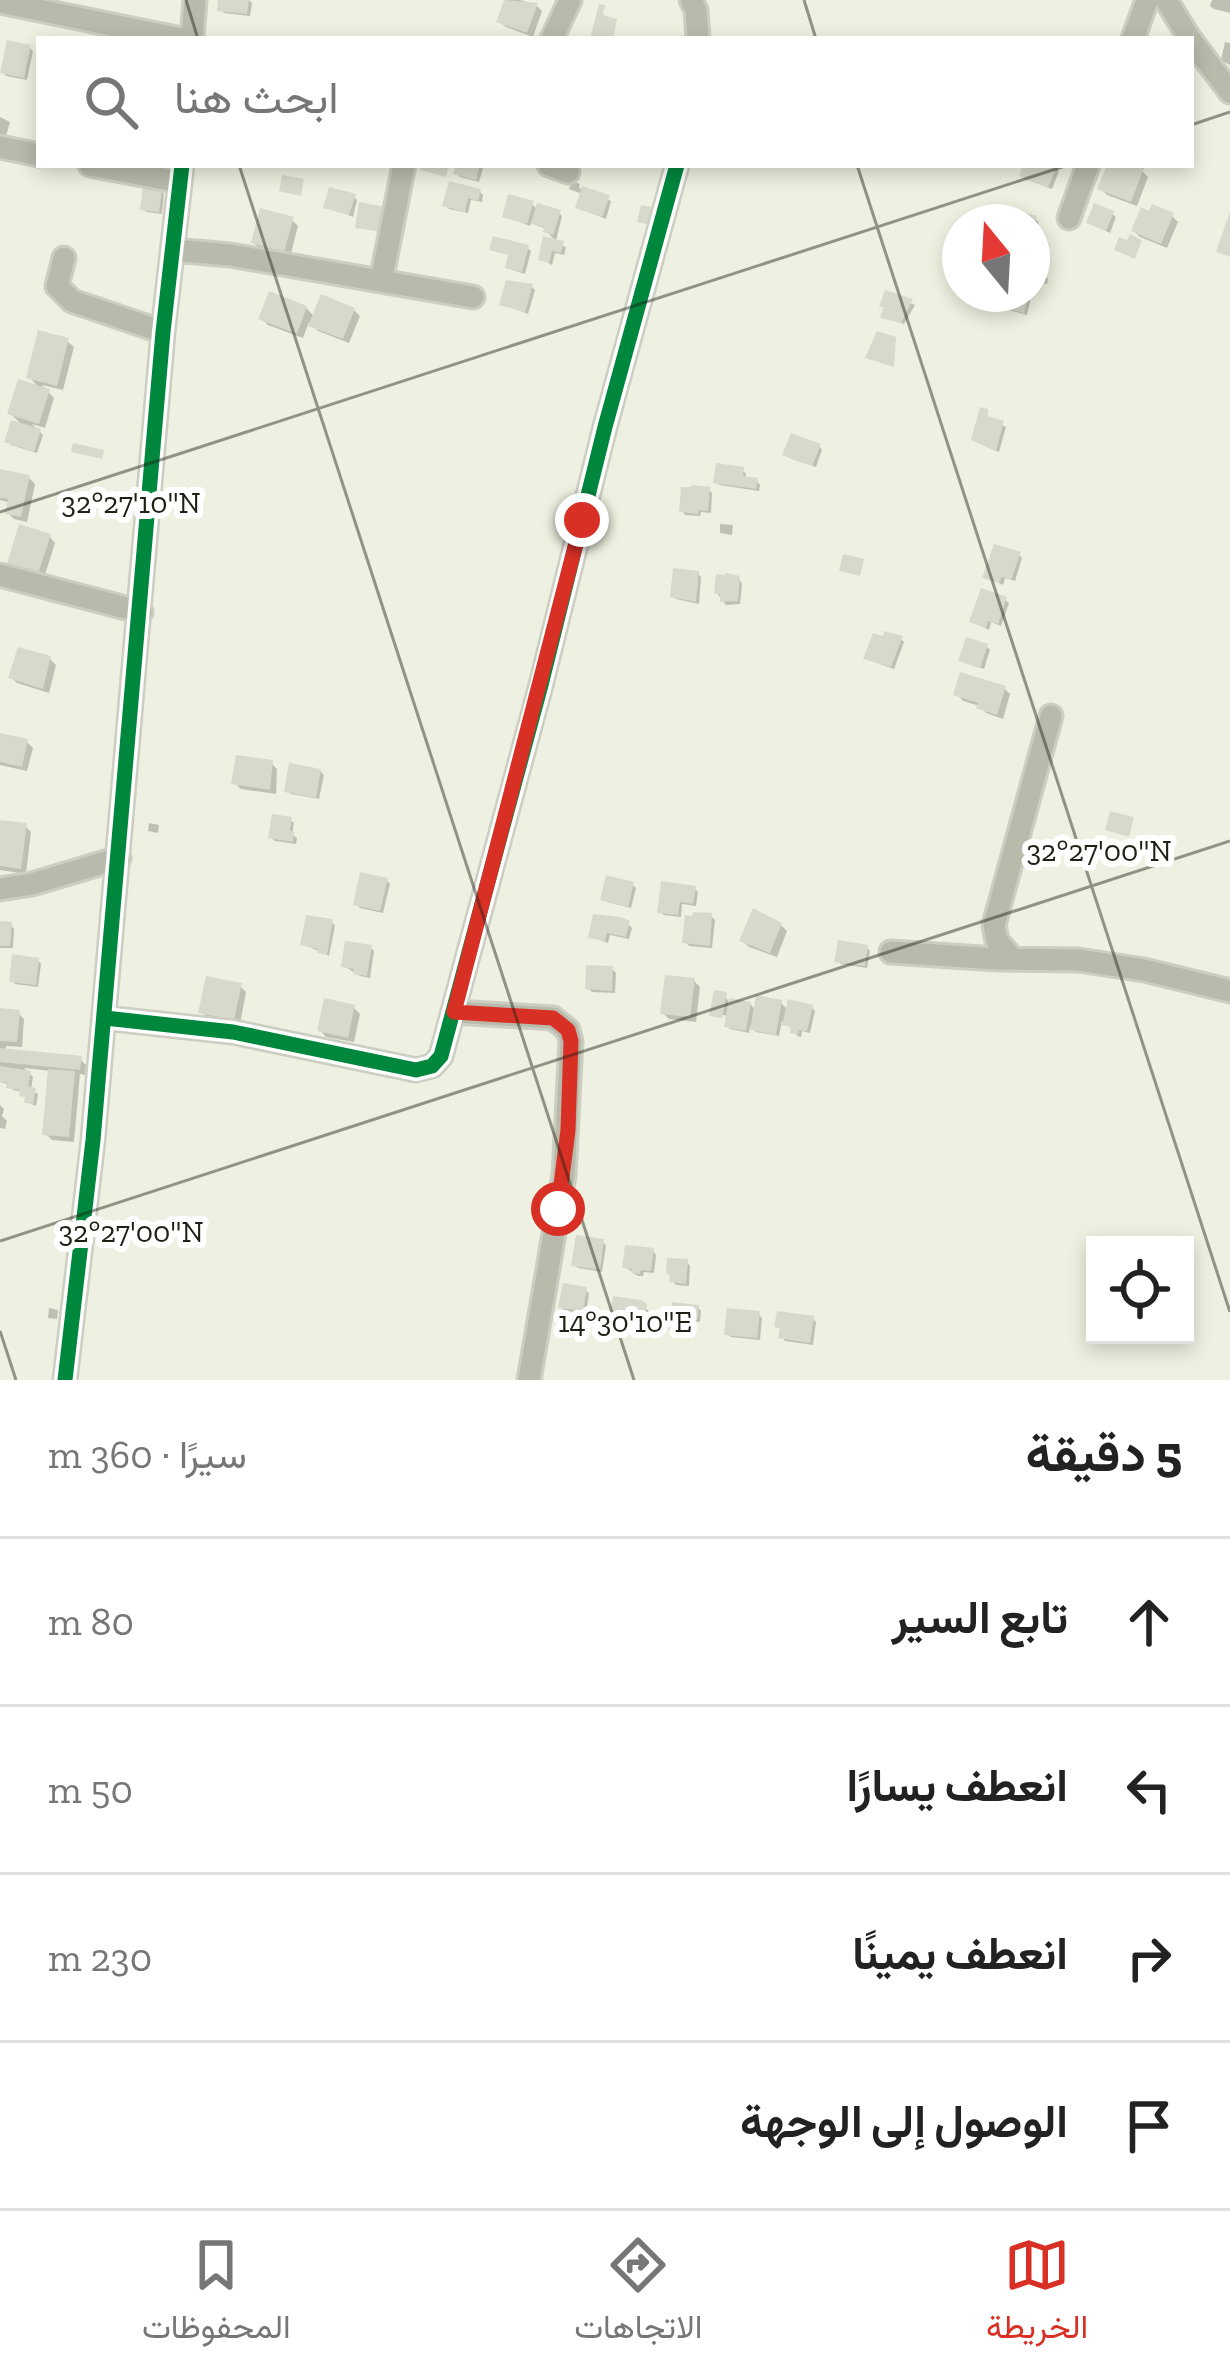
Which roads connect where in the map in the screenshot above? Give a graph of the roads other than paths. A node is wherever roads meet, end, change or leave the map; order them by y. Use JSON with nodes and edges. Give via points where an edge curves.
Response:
{"nodes":[{"id":1,"x":195,"y":0,"type":"edge"},
{"id":2,"x":570,"y":0,"type":"edge"},
{"id":3,"x":691,"y":0,"type":"edge"},
{"id":4,"x":1147,"y":0,"type":"edge"},
{"id":5,"x":1166,"y":0,"type":"edge"},
{"id":6,"x":0,"y":2,"type":"edge"},
{"id":7,"x":166,"y":36,"type":"edge"},
{"id":8,"x":192,"y":36,"type":"edge"},
{"id":9,"x":553,"y":36,"type":"edge"},
{"id":10,"x":698,"y":36,"type":"edge"},
{"id":11,"x":1134,"y":36,"type":"edge"},
{"id":12,"x":1189,"y":36,"type":"edge"},
{"id":13,"x":1194,"y":43,"type":"edge"},
{"id":14,"x":1230,"y":92,"type":"edge"},
{"id":15,"x":0,"y":147,"type":"edge"},
{"id":16,"x":36,"y":154,"type":"edge"},
{"id":17,"x":120,"y":168,"type":"edge"},
{"id":18,"x":403,"y":168,"type":"edge"},
{"id":19,"x":675,"y":168,"type":"edge"},
{"id":20,"x":1087,"y":168,"type":"edge"},
{"id":21,"x":181,"y":174,"type":"edge"},
{"id":22,"x":1069,"y":218,"type":"dead end"},
{"id":23,"x":174,"y":250,"type":"junction"},
{"id":24,"x":64,"y":258,"type":"dead end"},
{"id":25,"x":381,"y":281,"type":"junction"},
{"id":26,"x":473,"y":297,"type":"dead end"},
{"id":27,"x":163,"y":332,"type":"junction"},
{"id":28,"x":0,"y":574,"type":"edge"},
{"id":29,"x":141,"y":612,"type":"junction"},
{"id":30,"x":1051,"y":716,"type":"dead end"},
{"id":31,"x":119,"y":858,"type":"junction"},
{"id":32,"x":0,"y":889,"type":"edge"},
{"id":33,"x":891,"y":952,"type":"dead end"},
{"id":34,"x":1013,"y":959,"type":"junction"},
{"id":35,"x":1230,"y":992,"type":"edge"},
{"id":36,"x":454,"y":1012,"type":"junction"},
{"id":37,"x":104,"y":1018,"type":"junction"},
{"id":38,"x":65,"y":1380,"type":"edge"},
{"id":39,"x":529,"y":1380,"type":"edge"}],
"edges":[{"from":1,"to":8,"type":"street"},
{"from":2,"to":9,"type":"street"},
{"from":3,"to":10,"type":"street"},
{"from":4,"to":11,"type":"street"},
{"from":5,"to":12,"type":"street"},
{"from":6,"to":7,"type":"street"},
{"from":13,"to":14,"type":"street"},
{"from":15,"to":16,"type":"street"},
{"from":17,"to":21,"type":"street"},
{"from":18,"to":25,"type":"street"},
{"from":19,"to":36,"type":"street"},
{"from":20,"to":22,"type":"street"},
{"from":21,"to":23,"type":"street"},
{"from":23,"to":25,"type":"street"},
{"from":23,"to":27,"type":"street"},
{"from":24,"to":27,"type":"street","via":[[57,286],[73,301]]},
{"from":25,"to":26,"type":"street"},
{"from":27,"to":29,"type":"street"},
{"from":28,"to":29,"type":"street"},
{"from":29,"to":31,"type":"street"},
{"from":30,"to":34,"type":"street","via":[[994,925]]},
{"from":31,"to":32,"type":"street"},
{"from":31,"to":37,"type":"street"},
{"from":33,"to":34,"type":"street"},
{"from":34,"to":35,"type":"street","via":[[1113,964]]},
{"from":36,"to":37,"type":"street","via":[[442,1056],[416,1070],[233,1033]]},
{"from":36,"to":39,"type":"street","via":[[553,1018],[571,1041],[564,1175]]},
{"from":37,"to":38,"type":"street"}]}
